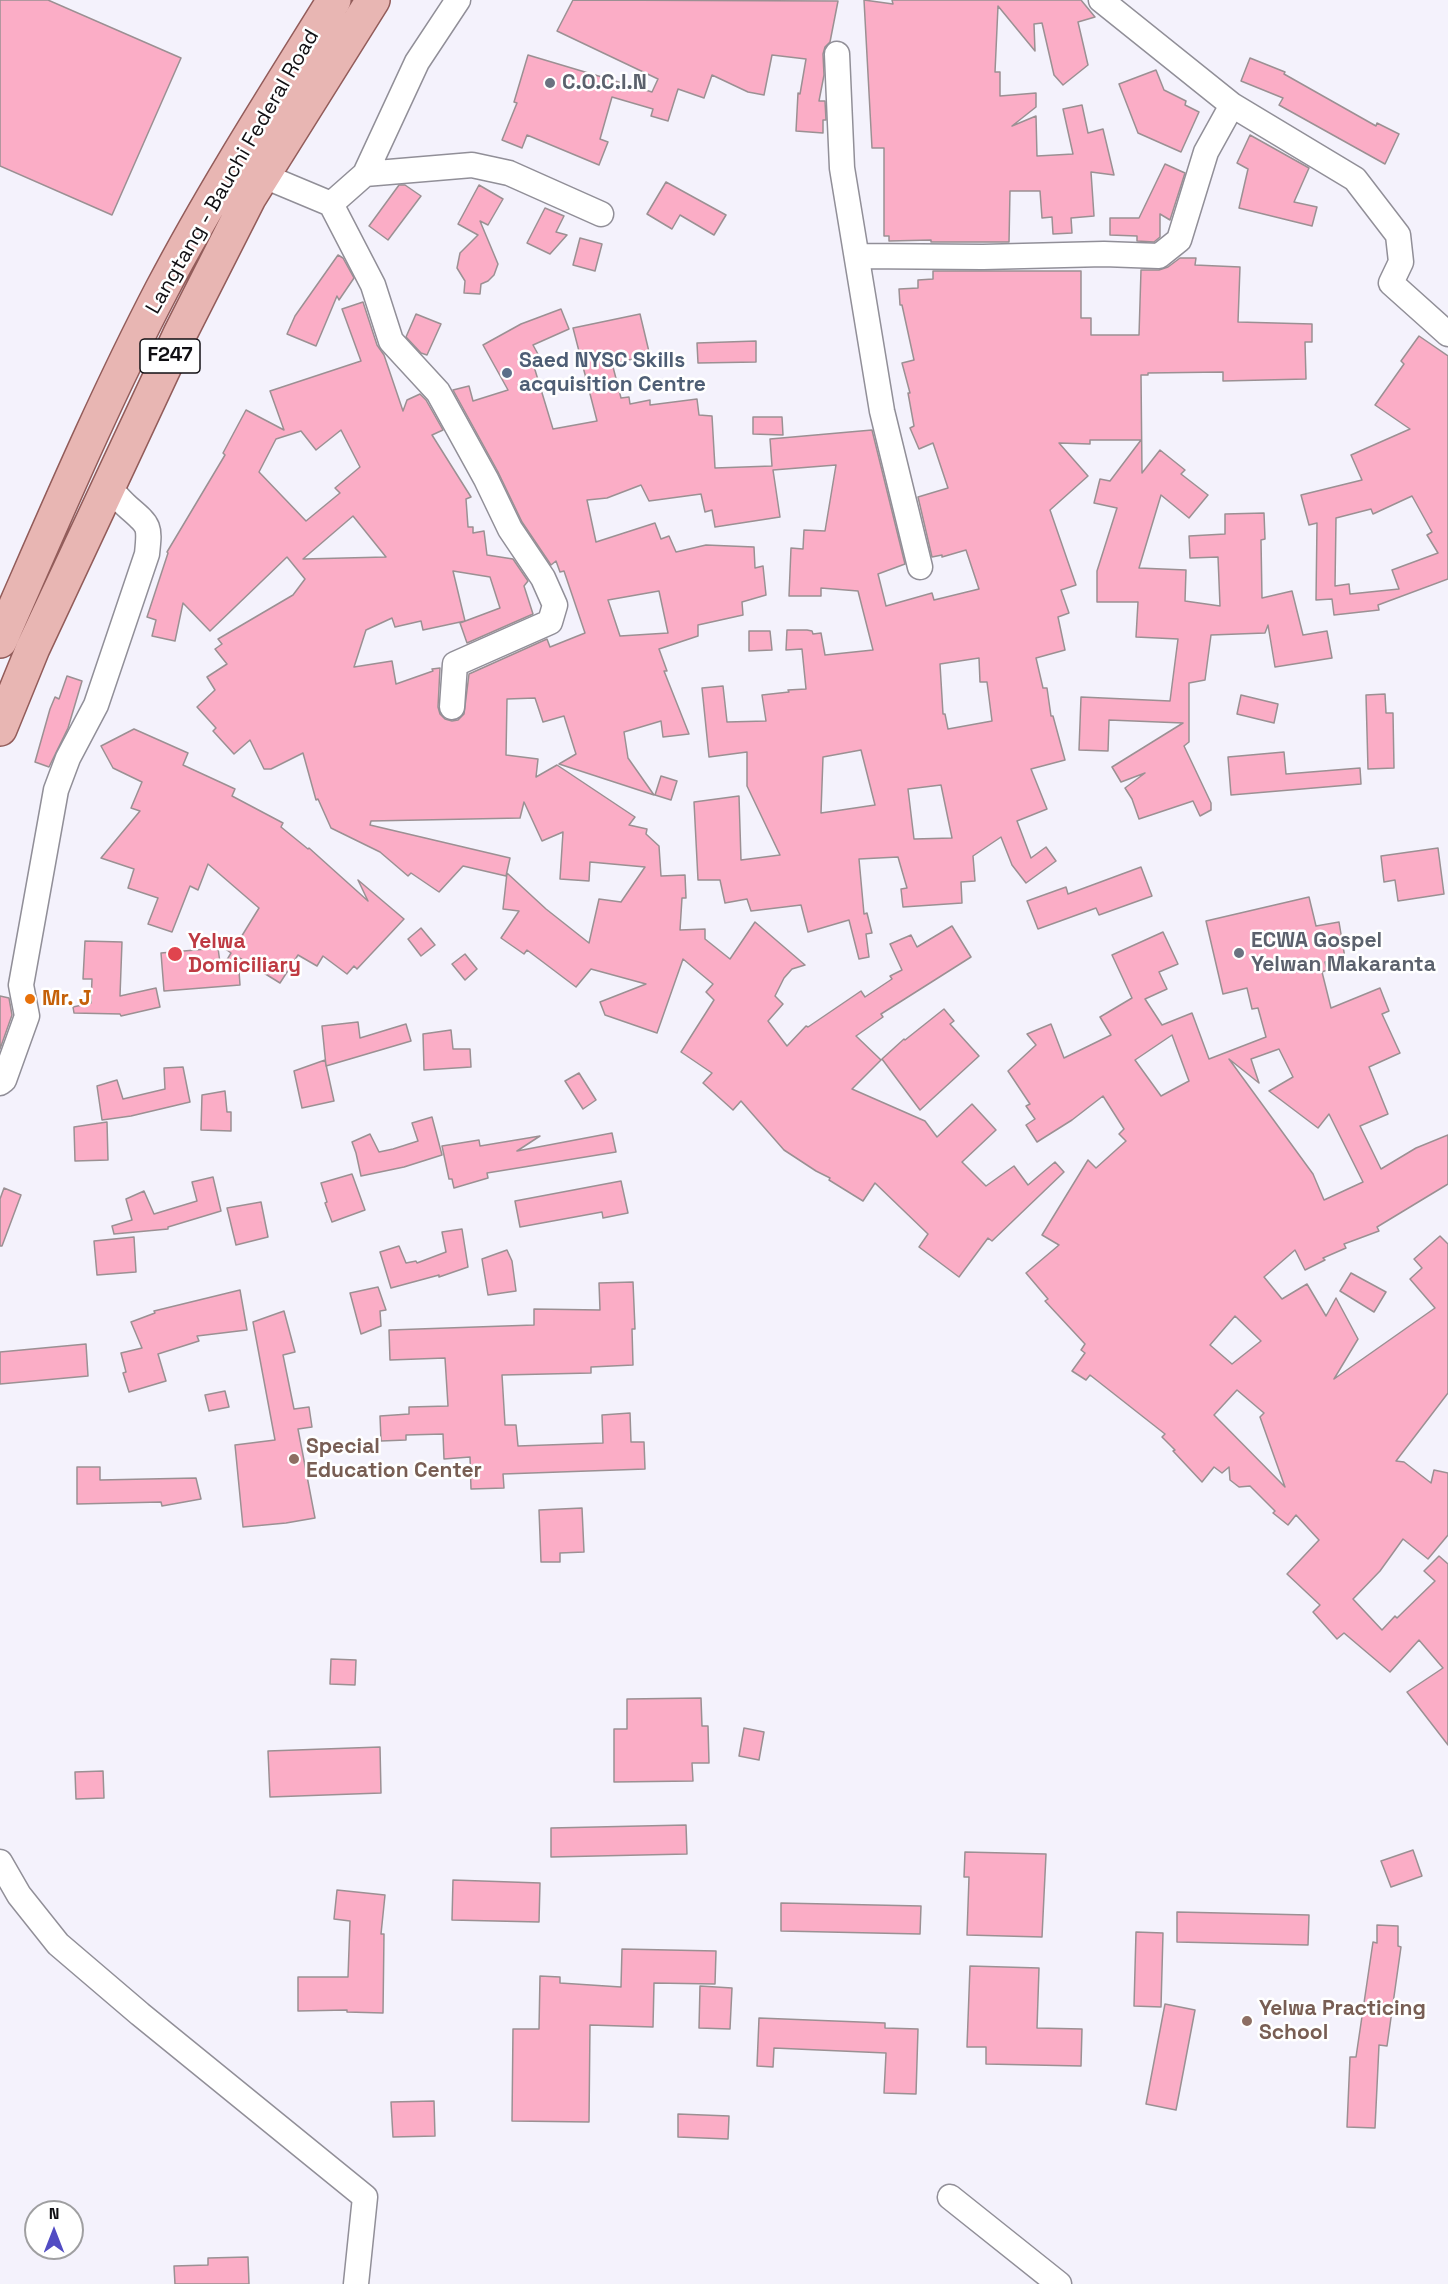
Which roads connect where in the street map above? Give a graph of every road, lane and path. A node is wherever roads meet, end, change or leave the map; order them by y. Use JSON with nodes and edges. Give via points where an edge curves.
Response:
{"nodes":[{"id":1,"x":334,"y":0,"type":"edge"},
{"id":2,"x":373,"y":0,"type":"edge"},
{"id":3,"x":458,"y":0,"type":"edge"},
{"id":4,"x":1101,"y":0,"type":"edge"},
{"id":5,"x":837,"y":54,"type":"dead end"},
{"id":6,"x":1232,"y":105,"type":"junction"},
{"id":7,"x":365,"y":174,"type":"junction"},
{"id":8,"x":264,"y":176,"type":"junction"},
{"id":9,"x":331,"y":204,"type":"junction"},
{"id":10,"x":601,"y":214,"type":"dead end"},
{"id":11,"x":857,"y":256,"type":"junction"},
{"id":12,"x":1448,"y":334,"type":"edge"},
{"id":13,"x":109,"y":487,"type":"junction"},
{"id":14,"x":920,"y":567,"type":"dead end"},
{"id":15,"x":0,"y":641,"type":"edge"},
{"id":16,"x":452,"y":707,"type":"dead end"},
{"id":17,"x":3,"y":712,"type":"edge"},
{"id":18,"x":0,"y":1083,"type":"edge"},
{"id":19,"x":0,"y":1862,"type":"edge"},
{"id":20,"x":950,"y":2197,"type":"dead end"},
{"id":21,"x":1056,"y":2283,"type":"edge"},
{"id":22,"x":356,"y":2284,"type":"edge"}],
"edges":[{"from":1,"to":15,"type":"main road","name":"Langtang - Bauchi Federal Road","number":"F247","via":[[231,166],[162,289],[92,431]]},
{"from":2,"to":8,"type":"main road","number":"F247"},
{"from":3,"to":7,"type":"street","via":[[417,62]]},
{"from":4,"to":6,"type":"street"},
{"from":5,"to":11,"type":"street","via":[[842,168]]},
{"from":6,"to":11,"type":"street","via":[[1206,152],[1179,240],[1159,256]]},
{"from":6,"to":12,"type":"street","via":[[1355,179],[1398,235],[1401,262],[1391,283]]},
{"from":7,"to":9,"type":"street"},
{"from":7,"to":10,"type":"street","via":[[472,165],[509,173]]},
{"from":8,"to":9,"type":"street"},
{"from":8,"to":13,"type":"main road","number":"F247","via":[[185,324]]},
{"from":9,"to":16,"type":"street","via":[[373,285],[391,341],[438,392],[555,605],[550,622],[455,664]]},
{"from":11,"to":14,"type":"street","via":[[882,411]]},
{"from":13,"to":17,"type":"main road","number":"F247"},
{"from":13,"to":18,"type":"street","via":[[144,519],[149,536],[147,554],[96,705],[56,790],[21,985],[27,1016]]},
{"from":19,"to":22,"type":"street","via":[[19,1895],[58,1944],[365,2197]]},
{"from":20,"to":21,"type":"street"}]}
